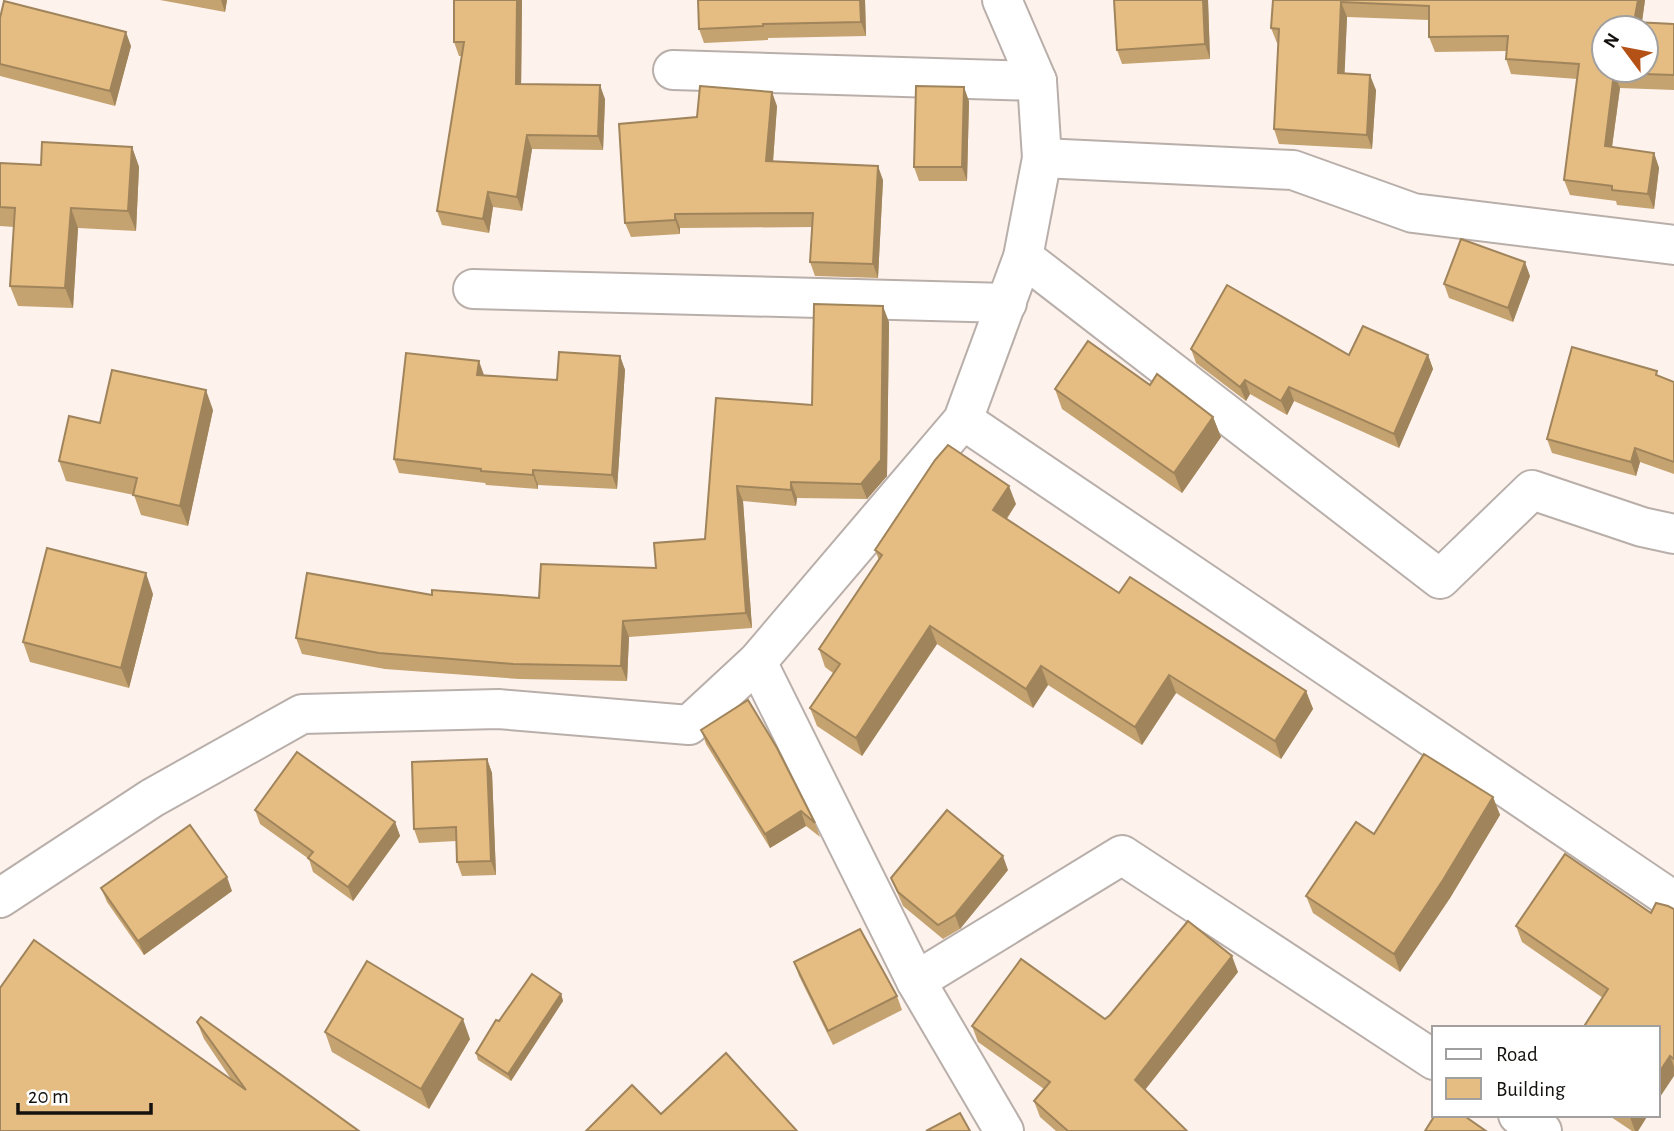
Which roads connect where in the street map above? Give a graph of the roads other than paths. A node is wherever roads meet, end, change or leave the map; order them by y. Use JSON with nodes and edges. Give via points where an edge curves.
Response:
{"nodes":[{"id":1,"x":1002,"y":0,"type":"edge"},
{"id":2,"x":673,"y":70,"type":"dead end"},
{"id":3,"x":1037,"y":82,"type":"junction"},
{"id":4,"x":1042,"y":158,"type":"junction"},
{"id":5,"x":1674,"y":245,"type":"edge"},
{"id":6,"x":1023,"y":257,"type":"junction"},
{"id":7,"x":473,"y":289,"type":"dead end"},
{"id":8,"x":1007,"y":303,"type":"junction"},
{"id":9,"x":963,"y":420,"type":"junction"},
{"id":10,"x":1674,"y":534,"type":"edge"},
{"id":11,"x":757,"y":662,"type":"junction"},
{"id":12,"x":0,"y":898,"type":"edge"},
{"id":13,"x":1674,"y":901,"type":"edge"},
{"id":14,"x":916,"y":981,"type":"junction"},
{"id":15,"x":1432,"y":1059,"type":"edge"},
{"id":16,"x":1521,"y":1117,"type":"edge"},
{"id":17,"x":1004,"y":1131,"type":"edge"},
{"id":18,"x":1542,"y":1131,"type":"edge"}],
"edges":[{"from":1,"to":3,"type":"street"},
{"from":2,"to":3,"type":"street"},
{"from":3,"to":4,"type":"street"},
{"from":4,"to":5,"type":"street","via":[[1293,170],[1413,213]]},
{"from":4,"to":6,"type":"street"},
{"from":6,"to":8,"type":"street"},
{"from":6,"to":10,"type":"street","via":[[1440,579],[1532,490]]},
{"from":7,"to":8,"type":"street"},
{"from":8,"to":9,"type":"street"},
{"from":9,"to":11,"type":"street"},
{"from":9,"to":13,"type":"street"},
{"from":11,"to":12,"type":"street","via":[[689,725],[498,709],[302,714],[152,798]]},
{"from":11,"to":14,"type":"street"},
{"from":14,"to":15,"type":"street","via":[[1122,855]]},
{"from":14,"to":17,"type":"street"},
{"from":16,"to":18,"type":"street"}]}
